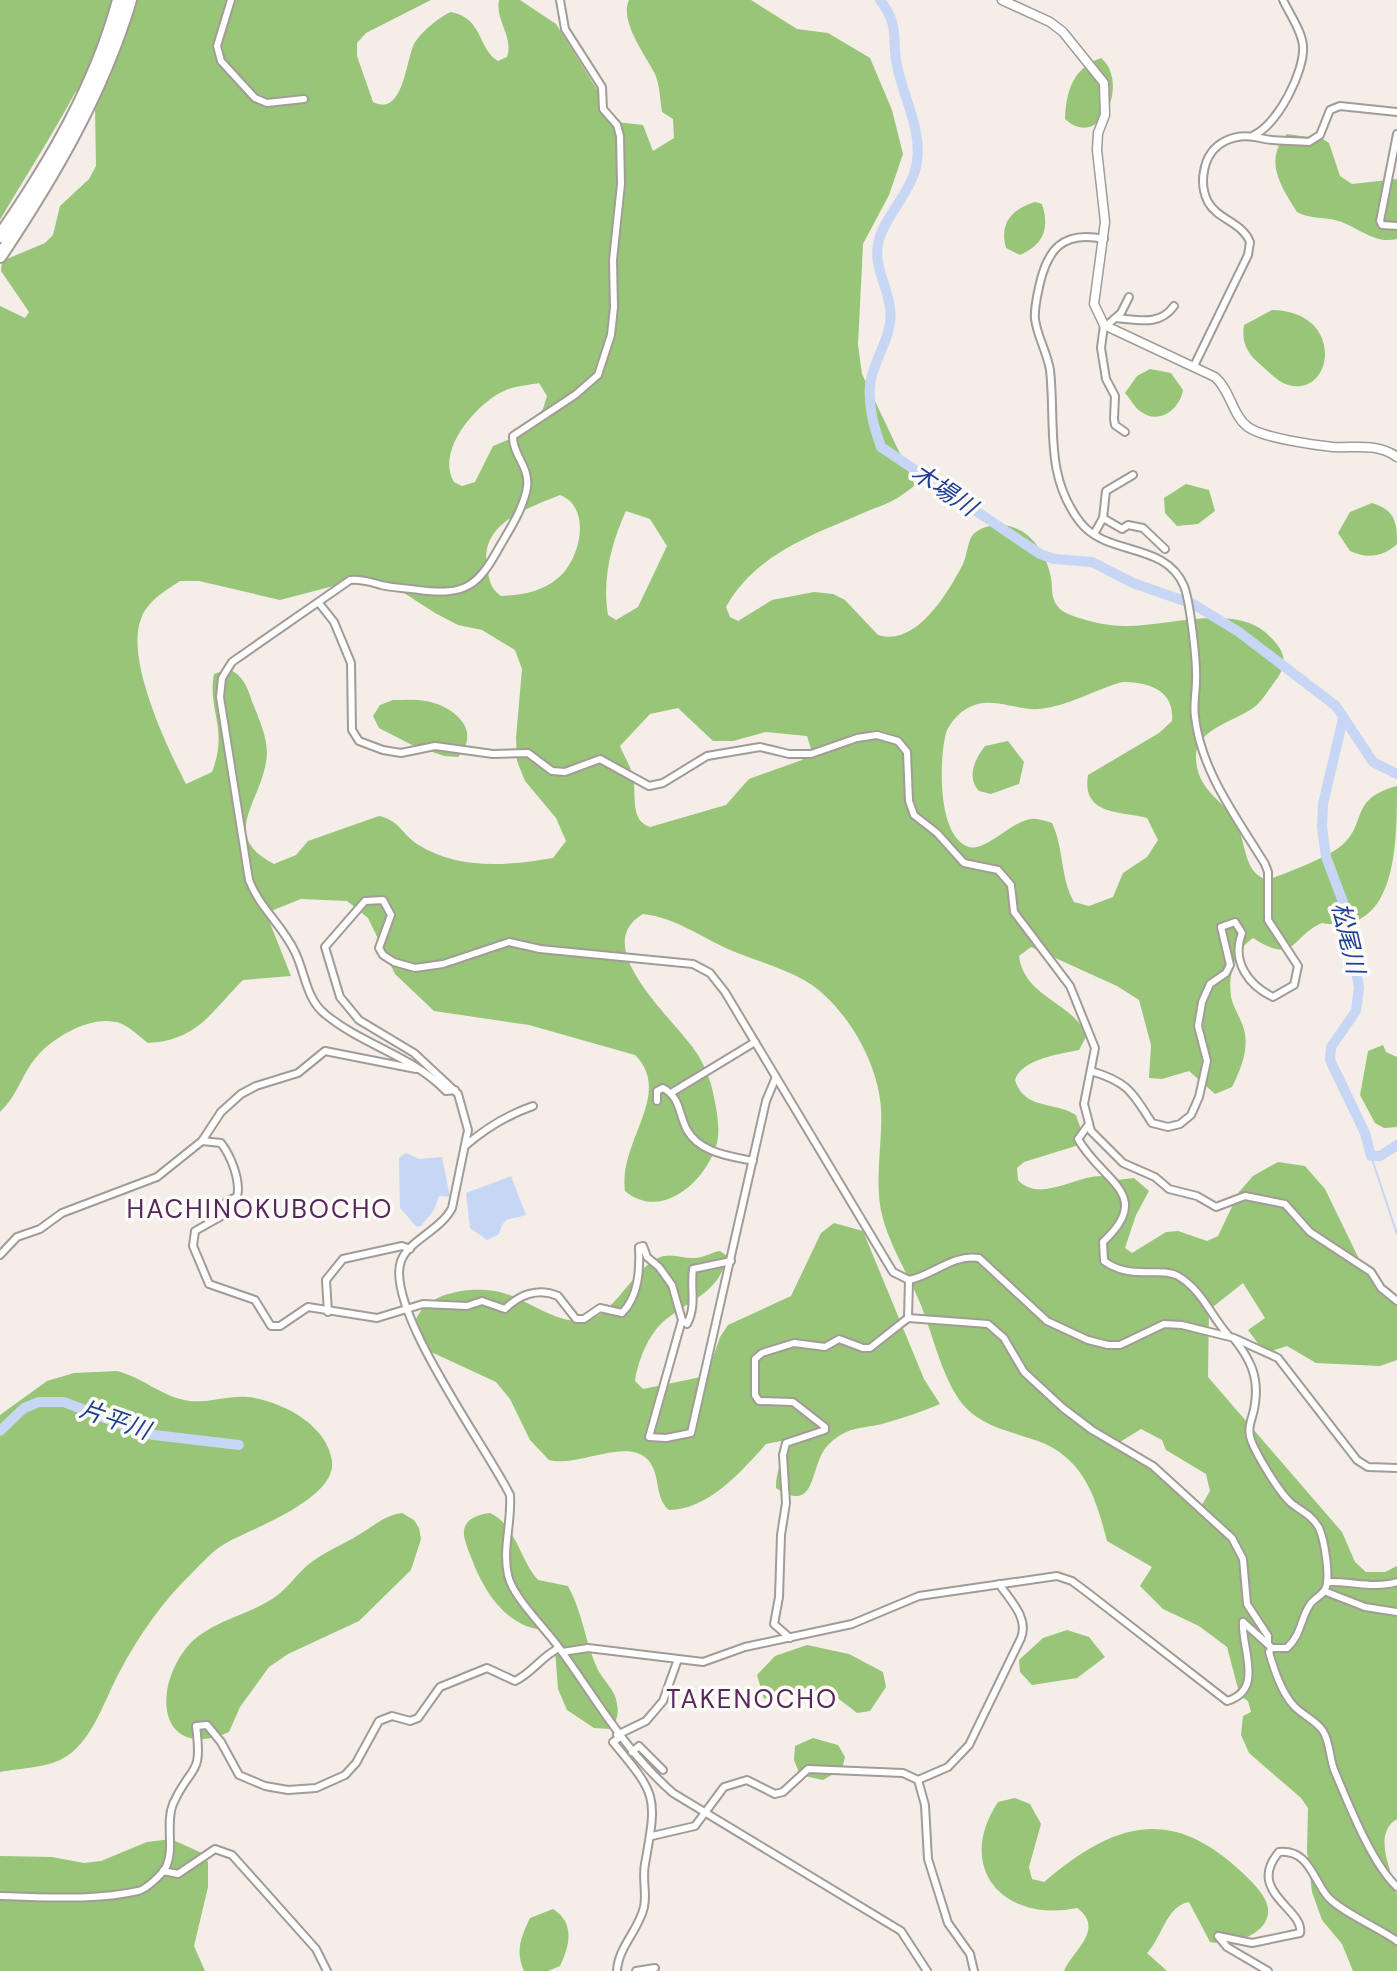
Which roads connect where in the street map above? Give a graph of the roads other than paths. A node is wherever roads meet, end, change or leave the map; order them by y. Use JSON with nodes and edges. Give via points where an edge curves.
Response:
{"nodes":[{"id":1,"x":120,"y":0,"type":"edge"},
{"id":2,"x":130,"y":0,"type":"edge"},
{"id":3,"x":231,"y":0,"type":"edge"},
{"id":4,"x":560,"y":0,"type":"edge"},
{"id":5,"x":1002,"y":0,"type":"edge"},
{"id":6,"x":1283,"y":0,"type":"edge"},
{"id":7,"x":304,"y":99,"type":"dead end"},
{"id":8,"x":1397,"y":112,"type":"edge"},
{"id":9,"x":1397,"y":134,"type":"edge"},
{"id":10,"x":1254,"y":135,"type":"junction"},
{"id":11,"x":1397,"y":226,"type":"edge"},
{"id":12,"x":0,"y":236,"type":"edge"},
{"id":13,"x":1104,"y":239,"type":"junction"},
{"id":14,"x":0,"y":256,"type":"edge"},
{"id":15,"x":1129,"y":297,"type":"dead end"},
{"id":16,"x":1174,"y":306,"type":"dead end"},
{"id":17,"x":1116,"y":318,"type":"junction"},
{"id":18,"x":1105,"y":326,"type":"junction"},
{"id":19,"x":1194,"y":366,"type":"junction"},
{"id":20,"x":1125,"y":432,"type":"dead end"},
{"id":21,"x":1397,"y":457,"type":"edge"},
{"id":22,"x":1133,"y":475,"type":"dead end"},
{"id":23,"x":1103,"y":518,"type":"junction"},
{"id":24,"x":1094,"y":534,"type":"junction"},
{"id":25,"x":1165,"y":549,"type":"dead end"},
{"id":26,"x":319,"y":603,"type":"junction"},
{"id":27,"x":755,"y":1042,"type":"junction"},
{"id":28,"x":422,"y":1070,"type":"junction"},
{"id":29,"x":1091,"y":1071,"type":"junction"},
{"id":30,"x":776,"y":1077,"type":"junction"},
{"id":31,"x":455,"y":1090,"type":"junction"},
{"id":32,"x":671,"y":1093,"type":"junction"},
{"id":33,"x":657,"y":1101,"type":"dead end"},
{"id":34,"x":533,"y":1106,"type":"dead end"},
{"id":35,"x":1089,"y":1124,"type":"junction"},
{"id":36,"x":202,"y":1141,"type":"junction"},
{"id":37,"x":466,"y":1146,"type":"junction"},
{"id":38,"x":753,"y":1161,"type":"junction"},
{"id":39,"x":410,"y":1249,"type":"junction"},
{"id":40,"x":0,"y":1255,"type":"edge"},
{"id":41,"x":731,"y":1261,"type":"junction"},
{"id":42,"x":909,"y":1280,"type":"junction"},
{"id":43,"x":1397,"y":1301,"type":"edge"},
{"id":44,"x":408,"y":1306,"type":"junction"},
{"id":45,"x":328,"y":1312,"type":"junction"},
{"id":46,"x":908,"y":1318,"type":"junction"},
{"id":47,"x":682,"y":1320,"type":"junction"},
{"id":48,"x":1232,"y":1337,"type":"junction"},
{"id":49,"x":1397,"y":1468,"type":"edge"},
{"id":50,"x":1327,"y":1582,"type":"junction"},
{"id":51,"x":1397,"y":1582,"type":"edge"},
{"id":52,"x":999,"y":1584,"type":"junction"},
{"id":53,"x":1324,"y":1591,"type":"junction"},
{"id":54,"x":1397,"y":1612,"type":"edge"},
{"id":55,"x":790,"y":1638,"type":"junction"},
{"id":56,"x":1270,"y":1646,"type":"junction"},
{"id":57,"x":560,"y":1650,"type":"junction"},
{"id":58,"x":678,"y":1659,"type":"junction"},
{"id":59,"x":618,"y":1736,"type":"junction"},
{"id":60,"x":632,"y":1752,"type":"junction"},
{"id":61,"x":663,"y":1770,"type":"dead end"},
{"id":62,"x":918,"y":1780,"type":"junction"},
{"id":63,"x":706,"y":1813,"type":"junction"},
{"id":64,"x":652,"y":1836,"type":"junction"},
{"id":65,"x":163,"y":1871,"type":"junction"},
{"id":66,"x":1397,"y":1887,"type":"edge"},
{"id":67,"x":0,"y":1896,"type":"edge"},
{"id":68,"x":1397,"y":1941,"type":"edge"},
{"id":69,"x":654,"y":1968,"type":"dead end"},
{"id":70,"x":327,"y":1971,"type":"edge"},
{"id":71,"x":617,"y":1971,"type":"edge"},
{"id":72,"x":636,"y":1971,"type":"edge"},
{"id":73,"x":928,"y":1971,"type":"edge"},
{"id":74,"x":974,"y":1971,"type":"edge"},
{"id":75,"x":1268,"y":1971,"type":"edge"}],
"edges":[{"from":1,"to":12,"type":"highway","via":[[90,80],[56,149]]},
{"from":2,"to":14,"type":"highway","via":[[82,122]]},
{"from":3,"to":7,"type":"street","via":[[217,46],[221,61],[255,98],[267,103]]},
{"from":4,"to":26,"type":"street","via":[[565,29],[602,87],[603,108],[620,136],[614,307],[603,366],[575,395],[513,436],[512,444],[527,475],[526,493],[490,564],[472,584],[458,591],[439,592],[350,580]]},
{"from":5,"to":13,"type":"street","via":[[1063,32],[1104,83],[1105,115],[1097,150],[1105,204]]},
{"from":6,"to":10,"type":"street","via":[[1302,41],[1302,58],[1293,86],[1275,116]]},
{"from":8,"to":10,"type":"street","via":[[1340,106],[1331,110],[1320,135],[1309,142]]},
{"from":9,"to":11,"type":"street","via":[[1380,221]]},
{"from":10,"to":19,"type":"street","via":[[1223,141],[1206,158],[1202,177],[1207,201],[1242,229],[1250,242],[1248,255]]},
{"from":13,"to":18,"type":"street","via":[[1094,304]]},
{"from":13,"to":24,"type":"street","via":[[1073,237],[1056,247],[1044,265],[1035,319],[1050,370],[1055,470],[1065,498],[1081,524]]},
{"from":15,"to":17,"type":"street"},
{"from":16,"to":17,"type":"street","via":[[1158,321]]},
{"from":17,"to":18,"type":"street"},
{"from":18,"to":19,"type":"street"},
{"from":18,"to":20,"type":"street","via":[[1101,348],[1106,379],[1115,396],[1115,425]]},
{"from":19,"to":21,"type":"street","via":[[1225,386],[1239,417],[1256,431],[1332,447],[1374,447]]},
{"from":22,"to":23,"type":"street","via":[[1106,491]]},
{"from":23,"to":24,"type":"street"},
{"from":23,"to":25,"type":"street","via":[[1122,529],[1128,524],[1143,528]]},
{"from":24,"to":29,"type":"street","via":[[1154,555],[1178,574],[1186,590],[1196,667],[1194,716],[1203,756],[1265,864],[1268,920],[1294,957],[1298,978],[1273,997],[1254,987],[1239,962],[1239,927],[1235,922],[1221,927],[1230,965],[1210,984],[1202,1002],[1198,1026],[1206,1072],[1191,1115],[1180,1124],[1152,1123],[1128,1087]]},
{"from":26,"to":28,"type":"street","via":[[232,662],[222,678],[223,729],[249,880],[290,942],[313,1001],[322,1012]]},
{"from":26,"to":29,"type":"street","via":[[334,622],[351,663],[352,730],[359,741],[383,750],[401,753],[435,746],[528,754],[552,771],[565,772],[600,760],[649,786],[663,783],[707,756],[760,747],[811,754],[877,735],[898,741],[907,752],[909,802],[914,815],[964,863],[998,870],[1011,885],[1014,912],[1069,986],[1095,1048]]},
{"from":27,"to":30,"type":"street"},
{"from":27,"to":31,"type":"street","via":[[725,992],[710,973],[694,964],[509,942],[443,964],[415,968],[383,955],[379,948],[391,915],[383,900],[365,901],[325,947],[340,997],[359,1020],[409,1049]]},
{"from":27,"to":32,"type":"street"},
{"from":28,"to":31,"type":"street","via":[[446,1091]]},
{"from":28,"to":36,"type":"street","via":[[325,1051],[298,1073],[246,1090],[222,1112]]},
{"from":29,"to":35,"type":"street","via":[[1083,1104]]},
{"from":30,"to":38,"type":"street"},
{"from":30,"to":42,"type":"street","via":[[883,1258],[893,1272]]},
{"from":31,"to":37,"type":"street","via":[[466,1116]]},
{"from":32,"to":33,"type":"street","via":[[659,1089]]},
{"from":32,"to":38,"type":"street","via":[[696,1141],[719,1153]]},
{"from":34,"to":37,"type":"street","via":[[492,1125]]},
{"from":35,"to":43,"type":"street","via":[[1103,1146],[1123,1163],[1155,1177],[1169,1189],[1216,1206],[1245,1196],[1285,1204],[1310,1232],[1371,1272]]},
{"from":35,"to":48,"type":"street","via":[[1078,1139],[1127,1203],[1119,1227],[1102,1242],[1104,1261],[1122,1271],[1177,1275],[1205,1300]]},
{"from":36,"to":40,"type":"street","via":[[157,1177],[62,1213],[40,1229],[17,1237]]},
{"from":36,"to":45,"type":"street","via":[[221,1143],[239,1189],[220,1217],[195,1231],[193,1237],[209,1284],[256,1300],[271,1326],[280,1326],[308,1307]]},
{"from":37,"to":39,"type":"street","via":[[457,1197],[447,1218]]},
{"from":38,"to":41,"type":"street"},
{"from":39,"to":44,"type":"street","via":[[400,1263]]},
{"from":39,"to":45,"type":"street","via":[[402,1246],[342,1259],[326,1280]]},
{"from":41,"to":47,"type":"street","via":[[693,1269],[690,1317],[687,1324]]},
{"from":41,"to":47,"type":"street","via":[[691,1433],[654,1439],[649,1437]]},
{"from":42,"to":46,"type":"street"},
{"from":42,"to":48,"type":"street","via":[[960,1258],[979,1258],[1047,1321],[1088,1340],[1120,1345],[1168,1324]]},
{"from":44,"to":45,"type":"street","via":[[377,1318]]},
{"from":44,"to":47,"type":"street","via":[[467,1306],[482,1301],[505,1309],[516,1298],[550,1292],[576,1319],[600,1308],[622,1313],[638,1279],[639,1247],[643,1246],[672,1285]]},
{"from":44,"to":57,"type":"street","via":[[414,1331],[510,1495],[508,1577]]},
{"from":46,"to":55,"type":"street","via":[[870,1348],[839,1339],[825,1347],[794,1343],[755,1359],[759,1401],[793,1402],[825,1427],[786,1443],[782,1455],[786,1503],[774,1624]]},
{"from":46,"to":56,"type":"street","via":[[988,1324],[1004,1338],[1024,1372],[1063,1408],[1153,1466],[1239,1545],[1247,1604]]},
{"from":48,"to":49,"type":"street","via":[[1284,1363],[1357,1460],[1368,1467]]},
{"from":48,"to":50,"type":"street","via":[[1254,1367],[1256,1403],[1250,1437],[1260,1460],[1290,1502],[1306,1511],[1318,1527]]},
{"from":50,"to":51,"type":"street"},
{"from":50,"to":53,"type":"street"},
{"from":52,"to":55,"type":"street","via":[[919,1596],[852,1623]]},
{"from":52,"to":56,"type":"street","via":[[1043,1576],[1072,1581],[1227,1701],[1248,1683],[1242,1622]]},
{"from":52,"to":62,"type":"street","via":[[1023,1620],[1021,1638],[969,1745],[948,1767]]},
{"from":53,"to":54,"type":"street","via":[[1365,1607]]},
{"from":53,"to":56,"type":"street","via":[[1306,1610],[1296,1640],[1287,1648]]},
{"from":55,"to":58,"type":"street","via":[[745,1647],[712,1661]]},
{"from":56,"to":66,"type":"street","via":[[1283,1690],[1324,1734],[1334,1770],[1378,1865]]},
{"from":57,"to":58,"type":"street","via":[[588,1648]]},
{"from":57,"to":59,"type":"street"},
{"from":57,"to":65,"type":"street","via":[[548,1653],[515,1681],[487,1668],[440,1687],[418,1718],[411,1721],[391,1716],[379,1721],[345,1775],[316,1788],[288,1790],[239,1775],[207,1726],[196,1726],[199,1762],[173,1803],[168,1863]]},
{"from":58,"to":59,"type":"street","via":[[663,1701],[646,1721]]},
{"from":59,"to":60,"type":"street"},
{"from":59,"to":64,"type":"street","via":[[613,1742],[652,1797]]},
{"from":60,"to":61,"type":"street","via":[[639,1746]]},
{"from":60,"to":63,"type":"street","via":[[673,1793]]},
{"from":62,"to":63,"type":"street","via":[[903,1773],[808,1769],[775,1794],[747,1780],[724,1787]]},
{"from":62,"to":74,"type":"street","via":[[925,1805],[928,1859],[948,1923],[970,1954]]},
{"from":63,"to":64,"type":"street","via":[[695,1826]]},
{"from":63,"to":73,"type":"street","via":[[901,1930]]},
{"from":64,"to":71,"type":"street","via":[[644,1866],[644,1908],[617,1961]]},
{"from":65,"to":67,"type":"street","via":[[140,1891],[87,1897]]},
{"from":65,"to":70,"type":"street","via":[[178,1874],[215,1849],[232,1854],[316,1949]]},
{"from":68,"to":75,"type":"street","via":[[1334,1904],[1295,1853],[1279,1852],[1271,1865],[1272,1888],[1278,1902],[1297,1918],[1300,1933],[1252,1942],[1218,1936],[1227,1947]]},
{"from":69,"to":72,"type":"street"}]}
